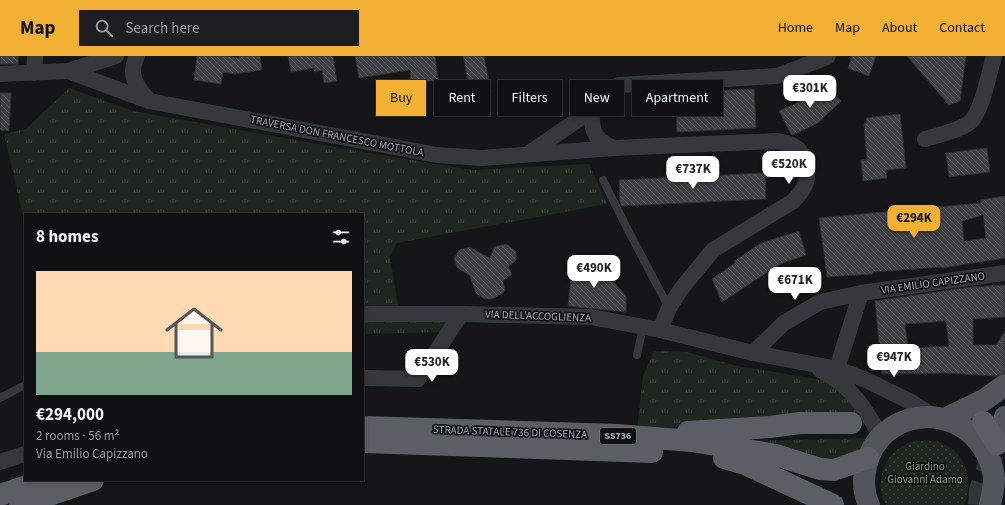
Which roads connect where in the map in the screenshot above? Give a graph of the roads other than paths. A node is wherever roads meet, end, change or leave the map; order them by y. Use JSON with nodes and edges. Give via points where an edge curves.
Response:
{"nodes":[{"id":1,"x":35,"y":56,"type":"edge"},
{"id":2,"x":116,"y":56,"type":"edge"},
{"id":3,"x":137,"y":56,"type":"edge"},
{"id":4,"x":828,"y":56,"type":"edge"},
{"id":5,"x":994,"y":56,"type":"edge"},
{"id":6,"x":68,"y":71,"type":"junction"},
{"id":7,"x":34,"y":73,"type":"junction"},
{"id":8,"x":0,"y":74,"type":"edge"},
{"id":9,"x":624,"y":85,"type":"edge"},
{"id":10,"x":149,"y":101,"type":"junction"},
{"id":11,"x":584,"y":116,"type":"edge"},
{"id":12,"x":591,"y":116,"type":"edge"},
{"id":13,"x":925,"y":139,"type":"dead end"},
{"id":14,"x":613,"y":148,"type":"junction"},
{"id":15,"x":529,"y":154,"type":"junction"},
{"id":16,"x":603,"y":180,"type":"dead end"},
{"id":17,"x":1005,"y":273,"type":"edge"},
{"id":18,"x":861,"y":293,"type":"junction"},
{"id":19,"x":670,"y":308,"type":"junction"},
{"id":20,"x":364,"y":314,"type":"edge"},
{"id":21,"x":461,"y":314,"type":"junction"},
{"id":22,"x":643,"y":327,"type":"junction"},
{"id":23,"x":660,"y":330,"type":"junction"},
{"id":24,"x":753,"y":352,"type":"junction"},
{"id":25,"x":637,"y":355,"type":"dead end"},
{"id":26,"x":804,"y":363,"type":"junction"},
{"id":27,"x":838,"y":369,"type":"junction"},
{"id":28,"x":364,"y":378,"type":"edge"},
{"id":29,"x":1005,"y":385,"type":"edge"},
{"id":30,"x":24,"y":386,"type":"edge"},
{"id":31,"x":0,"y":398,"type":"edge"},
{"id":32,"x":1005,"y":417,"type":"edge"},
{"id":33,"x":940,"y":418,"type":"junction"},
{"id":34,"x":982,"y":422,"type":"dead end"},
{"id":35,"x":851,"y":423,"type":"dead end"},
{"id":36,"x":364,"y":427,"type":"edge"},
{"id":37,"x":617,"y":436,"type":"junction"},
{"id":38,"x":881,"y":437,"type":"junction"},
{"id":39,"x":364,"y":442,"type":"edge"},
{"id":40,"x":1001,"y":447,"type":"edge"},
{"id":41,"x":24,"y":454,"type":"edge"},
{"id":42,"x":868,"y":458,"type":"junction"},
{"id":43,"x":0,"y":462,"type":"edge"},
{"id":44,"x":42,"y":481,"type":"edge"},
{"id":45,"x":91,"y":481,"type":"edge"},
{"id":46,"x":993,"y":494,"type":"edge"},
{"id":47,"x":0,"y":495,"type":"edge"},
{"id":48,"x":20,"y":505,"type":"edge"},
{"id":49,"x":834,"y":505,"type":"edge"},
{"id":50,"x":869,"y":505,"type":"edge"}],
"edges":[{"from":1,"to":7,"type":"street"},
{"from":2,"to":6,"type":"street"},
{"from":3,"to":10,"type":"street","via":[[133,72],[136,85]]},
{"from":4,"to":9,"type":"street","via":[[777,76]]},
{"from":5,"to":13,"type":"street","via":[[980,108],[971,122]]},
{"from":6,"to":7,"type":"street"},
{"from":6,"to":10,"type":"street","name":"TRAVERSA DON FRANCESCO MOTTOLA"},
{"from":7,"to":8,"type":"street"},
{"from":10,"to":15,"type":"street","name":"TRAVERSA DON FRANCESCO MOTTOLA","via":[[437,154],[482,158]]},
{"from":11,"to":15,"type":"street"},
{"from":12,"to":14,"type":"street","via":[[592,129],[599,139]]},
{"from":14,"to":15,"type":"street","name":"TRAVERSA DON FRANCESCO MOTTOLA"},
{"from":14,"to":19,"type":"street","name":"TRAVERSA DON FRANCESCO MOTTOLA","via":[[777,141],[798,149],[806,163],[807,180],[798,197],[713,250],[681,289]]},
{"from":16,"to":19,"type":"lane"},
{"from":17,"to":18,"type":"street","name":"VIA EMILIO CAPIZZANO"},
{"from":18,"to":24,"type":"street","name":"VIA EMILIO CAPIZZANO","via":[[820,302],[784,323]]},
{"from":18,"to":27,"type":"street"},
{"from":19,"to":23,"type":"street","name":"TRAVERSA DON FRANCESCO MOTTOLA"},
{"from":20,"to":21,"type":"street","name":"VIA DELL'ACCOGLIENZA"},
{"from":21,"to":22,"type":"street","name":"VIA DELL'ACCOGLIENZA","via":[[589,317]]},
{"from":21,"to":28,"type":"street","via":[[418,379]]},
{"from":22,"to":23,"type":"street","name":"VIA DELL'ACCOGLIENZA"},
{"from":22,"to":25,"type":"lane"},
{"from":23,"to":24,"type":"street","name":"VIA DELL'ACCOGLIENZA"},
{"from":24,"to":26,"type":"street","name":"VIA DELL'ACCOGLIENZA"},
{"from":26,"to":27,"type":"street","name":"VIA DELL'ACCOGLIENZA"},
{"from":26,"to":38,"type":"street","name":"VIA DELL'ACCOGLIENZA","via":[[834,377],[855,395]]},
{"from":27,"to":33,"type":"street","name":"VIA DELL'ACCOGLIENZA","via":[[912,402]]},
{"from":29,"to":33,"type":"main road","via":[[984,400]]},
{"from":30,"to":31,"type":"lane"},
{"from":32,"to":40,"type":"main road"},
{"from":33,"to":38,"type":"main road","via":[[915,418],[896,425]]},
{"from":33,"to":46,"type":"main road","via":[[963,427],[978,440],[989,457]]},
{"from":34,"to":40,"type":"highway"},
{"from":35,"to":37,"type":"highway","via":[[800,423]]},
{"from":36,"to":37,"type":"highway","name":"STRADA STATALE 736 DI COSENZA","number":"SS736"},
{"from":37,"to":42,"type":"highway","name":"STRADA STATALE 736 DI COSENZA","number":"SS736","via":[[692,441],[776,455],[820,469],[834,470]]},
{"from":38,"to":42,"type":"main road"},
{"from":39,"to":49,"type":"highway","name":"STRADA STATALE 736 DI COSENZA","number":"SS736","via":[[690,453],[721,457],[745,464]]},
{"from":40,"to":46,"type":"main road"},
{"from":41,"to":43,"type":"street"},
{"from":42,"to":50,"type":"main road","via":[[864,478]]},
{"from":44,"to":47,"type":"highway"},
{"from":45,"to":48,"type":"highway"}]}
